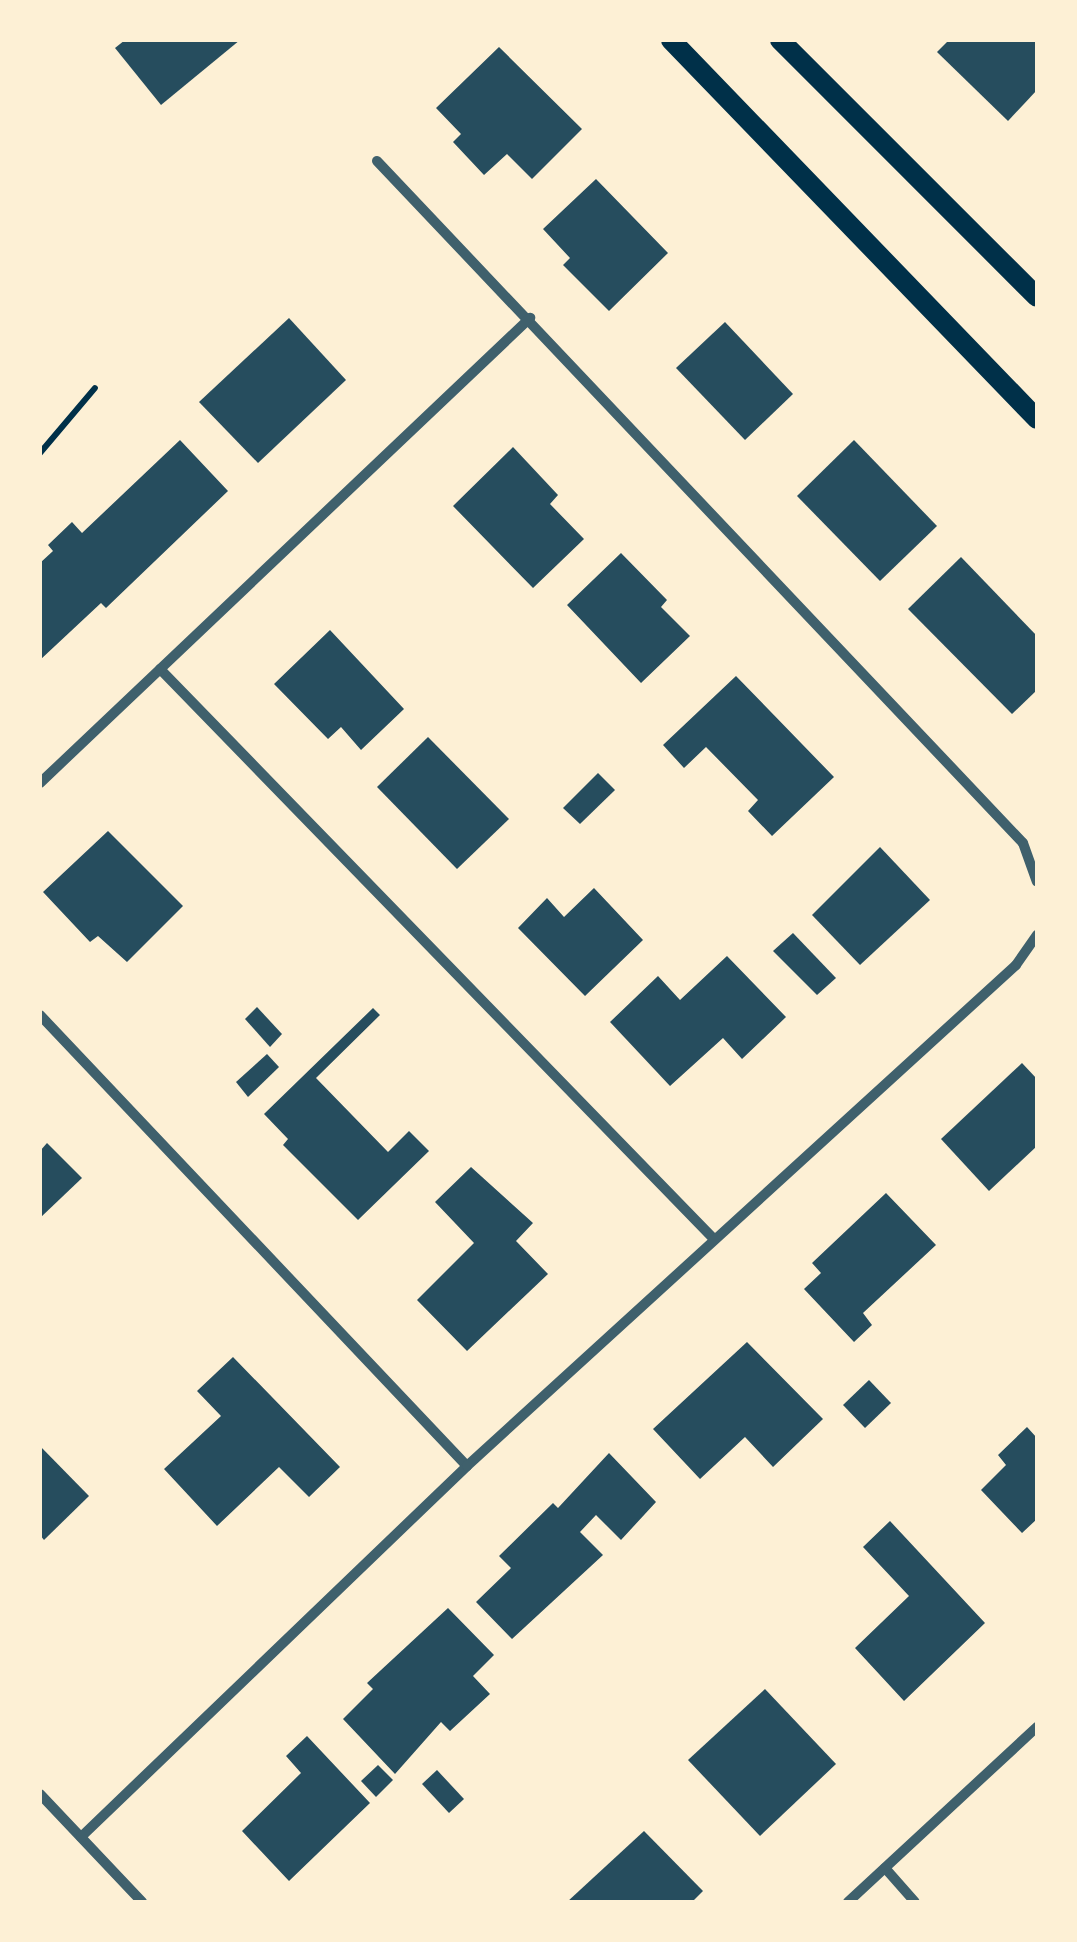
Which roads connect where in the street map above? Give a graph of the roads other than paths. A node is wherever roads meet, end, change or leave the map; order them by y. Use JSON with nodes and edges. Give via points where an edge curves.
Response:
{"nodes":[{"id":1,"x":671,"y":40,"type":"edge"},
{"id":2,"x":780,"y":40,"type":"edge"},
{"id":3,"x":377,"y":161,"type":"dead end"},
{"id":4,"x":1037,"y":297,"type":"edge"},
{"id":5,"x":530,"y":318,"type":"junction"},
{"id":6,"x":1037,"y":418,"type":"edge"},
{"id":7,"x":160,"y":670,"type":"junction"},
{"id":8,"x":40,"y":783,"type":"edge"},
{"id":9,"x":1037,"y":882,"type":"edge"},
{"id":10,"x":1037,"y":935,"type":"edge"},
{"id":11,"x":40,"y":1016,"type":"edge"},
{"id":12,"x":713,"y":1238,"type":"junction"},
{"id":13,"x":467,"y":1466,"type":"junction"},
{"id":14,"x":1037,"y":1727,"type":"edge"},
{"id":15,"x":40,"y":1794,"type":"edge"},
{"id":16,"x":81,"y":1837,"type":"junction"},
{"id":17,"x":885,"y":1868,"type":"junction"},
{"id":18,"x":142,"y":1902,"type":"edge"},
{"id":19,"x":848,"y":1902,"type":"edge"},
{"id":20,"x":916,"y":1902,"type":"edge"}],
"edges":[{"from":1,"to":6,"type":"main road"},
{"from":2,"to":4,"type":"main road"},
{"from":3,"to":5,"type":"street"},
{"from":5,"to":7,"type":"street"},
{"from":5,"to":9,"type":"street","via":[[1023,843]]},
{"from":7,"to":8,"type":"street"},
{"from":7,"to":12,"type":"street"},
{"from":10,"to":12,"type":"street","via":[[1016,965]]},
{"from":11,"to":13,"type":"street"},
{"from":12,"to":13,"type":"street"},
{"from":13,"to":16,"type":"street"},
{"from":14,"to":17,"type":"street"},
{"from":15,"to":16,"type":"street"},
{"from":16,"to":18,"type":"street"},
{"from":17,"to":19,"type":"street"},
{"from":17,"to":20,"type":"street"}]}
